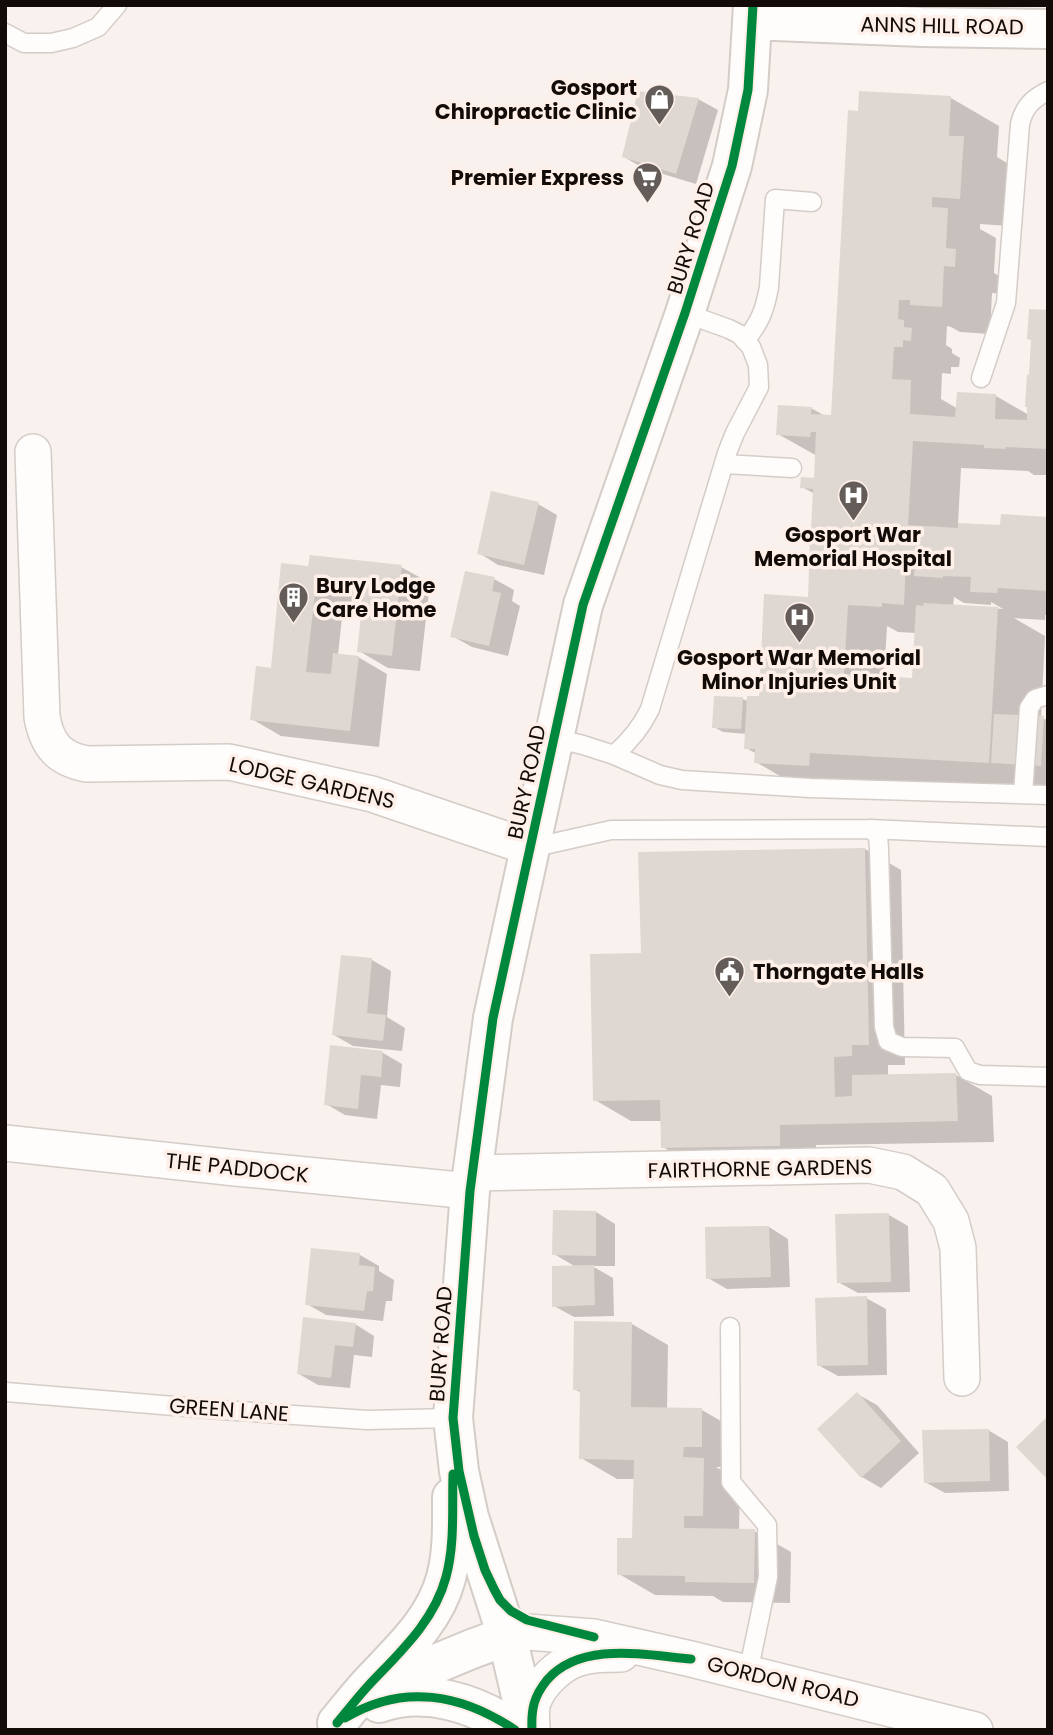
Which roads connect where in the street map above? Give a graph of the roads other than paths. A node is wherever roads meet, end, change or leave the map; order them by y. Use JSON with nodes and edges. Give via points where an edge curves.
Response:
{"nodes":[{"id":1,"x":117,"y":5,"type":"edge"},
{"id":2,"x":753,"y":13,"type":"edge"},
{"id":3,"x":1048,"y":29,"type":"edge"},
{"id":4,"x":5,"y":33,"type":"edge"},
{"id":5,"x":1048,"y":91,"type":"edge"},
{"id":6,"x":812,"y":202,"type":"dead end"},
{"id":7,"x":685,"y":313,"type":"junction"},
{"id":8,"x":745,"y":341,"type":"junction"},
{"id":9,"x":981,"y":378,"type":"dead end"},
{"id":10,"x":33,"y":452,"type":"dead end"},
{"id":11,"x":724,"y":464,"type":"junction"},
{"id":12,"x":792,"y":468,"type":"dead end"},
{"id":13,"x":1048,"y":695,"type":"edge"},
{"id":14,"x":554,"y":738,"type":"junction"},
{"id":15,"x":614,"y":755,"type":"junction"},
{"id":16,"x":1023,"y":794,"type":"junction"},
{"id":17,"x":1048,"y":795,"type":"edge"},
{"id":18,"x":870,"y":829,"type":"junction"},
{"id":19,"x":1048,"y":837,"type":"edge"},
{"id":20,"x":531,"y":848,"type":"junction"},
{"id":21,"x":1048,"y":1077,"type":"edge"},
{"id":22,"x":5,"y":1143,"type":"edge"},
{"id":23,"x":471,"y":1182,"type":"junction"},
{"id":24,"x":730,"y":1327,"type":"dead end"},
{"id":25,"x":962,"y":1378,"type":"dead end"},
{"id":26,"x":6,"y":1392,"type":"edge"},
{"id":27,"x":453,"y":1418,"type":"junction"},
{"id":28,"x":485,"y":1570,"type":"junction"},
{"id":29,"x":507,"y":1636,"type":"junction"},
{"id":30,"x":594,"y":1637,"type":"junction"},
{"id":31,"x":691,"y":1659,"type":"junction"},
{"id":32,"x":748,"y":1673,"type":"junction"},
{"id":33,"x":334,"y":1727,"type":"edge"},
{"id":34,"x":515,"y":1730,"type":"edge"},
{"id":35,"x":531,"y":1730,"type":"edge"},
{"id":36,"x":975,"y":1730,"type":"edge"}],
"edges":[{"from":1,"to":4,"type":"lane","via":[[98,27],[72,38],[24,43]]},
{"from":2,"to":3,"type":"main road","name":"ANNS HILL ROAD","via":[[922,27]]},
{"from":2,"to":7,"type":"main road","name":"BURY ROAD","via":[[748,90],[732,166]]},
{"from":5,"to":9,"type":"lane","via":[[1026,108],[1020,124],[1006,303]]},
{"from":6,"to":8,"type":"lane","via":[[775,200],[769,288],[758,325]]},
{"from":7,"to":8,"type":"lane","via":[[729,329]]},
{"from":7,"to":14,"type":"main road","name":"BURY ROAD","via":[[583,605]]},
{"from":8,"to":11,"type":"lane","via":[[755,355],[759,387]]},
{"from":10,"to":20,"type":"street","name":"LODGE GARDENS","via":[[42,717],[51,745],[61,755],[87,764],[229,762],[372,794]]},
{"from":11,"to":12,"type":"lane"},
{"from":11,"to":15,"type":"lane","via":[[650,709],[638,731]]},
{"from":13,"to":16,"type":"lane","via":[[1035,699],[1029,708]]},
{"from":14,"to":15,"type":"lane"},
{"from":14,"to":20,"type":"main road","name":"BURY ROAD"},
{"from":15,"to":16,"type":"lane","via":[[682,780]]},
{"from":16,"to":17,"type":"lane"},
{"from":18,"to":19,"type":"lane"},
{"from":18,"to":20,"type":"lane","via":[[611,830]]},
{"from":18,"to":21,"type":"lane","via":[[878,835],[888,1041],[902,1047],[955,1048],[968,1071],[980,1075]]},
{"from":20,"to":23,"type":"main road","name":"BURY ROAD","via":[[493,1018]]},
{"from":22,"to":23,"type":"street","name":"THE PADDOCK","via":[[236,1168]]},
{"from":23,"to":25,"type":"street","name":"FAIRTHORNE GARDENS","via":[[869,1165],[903,1172],[932,1190],[951,1220],[958,1248]]},
{"from":23,"to":27,"type":"main road","name":"BURY ROAD"},
{"from":24,"to":32,"type":"lane","via":[[731,1482],[767,1525],[768,1577]]},
{"from":26,"to":27,"type":"lane","name":"GREEN LANE","via":[[367,1420]]},
{"from":27,"to":28,"type":"main road","name":"BURY ROAD","via":[[463,1493]]},
{"from":27,"to":33,"type":"main road","via":[[451,1548],[443,1588],[415,1635]]},
{"from":28,"to":29,"type":"main road","name":"BURY ROAD"},
{"from":28,"to":30,"type":"street","via":[[511,1611],[527,1620]]},
{"from":29,"to":30,"type":"street","name":"GORDON ROAD","via":[[527,1632]]},
{"from":29,"to":33,"type":"main road","via":[[402,1679],[365,1699]]},
{"from":29,"to":35,"type":"main road","name":"BURY ROAD"},
{"from":30,"to":31,"type":"street","name":"GORDON ROAD"},
{"from":31,"to":32,"type":"street","name":"GORDON ROAD"},
{"from":31,"to":35,"type":"street","via":[[636,1654],[576,1659],[560,1668],[538,1692]]},
{"from":32,"to":36,"type":"street","name":"GORDON ROAD"},
{"from":33,"to":34,"type":"main road","via":[[354,1712],[385,1701],[428,1696],[468,1706]]}]}
